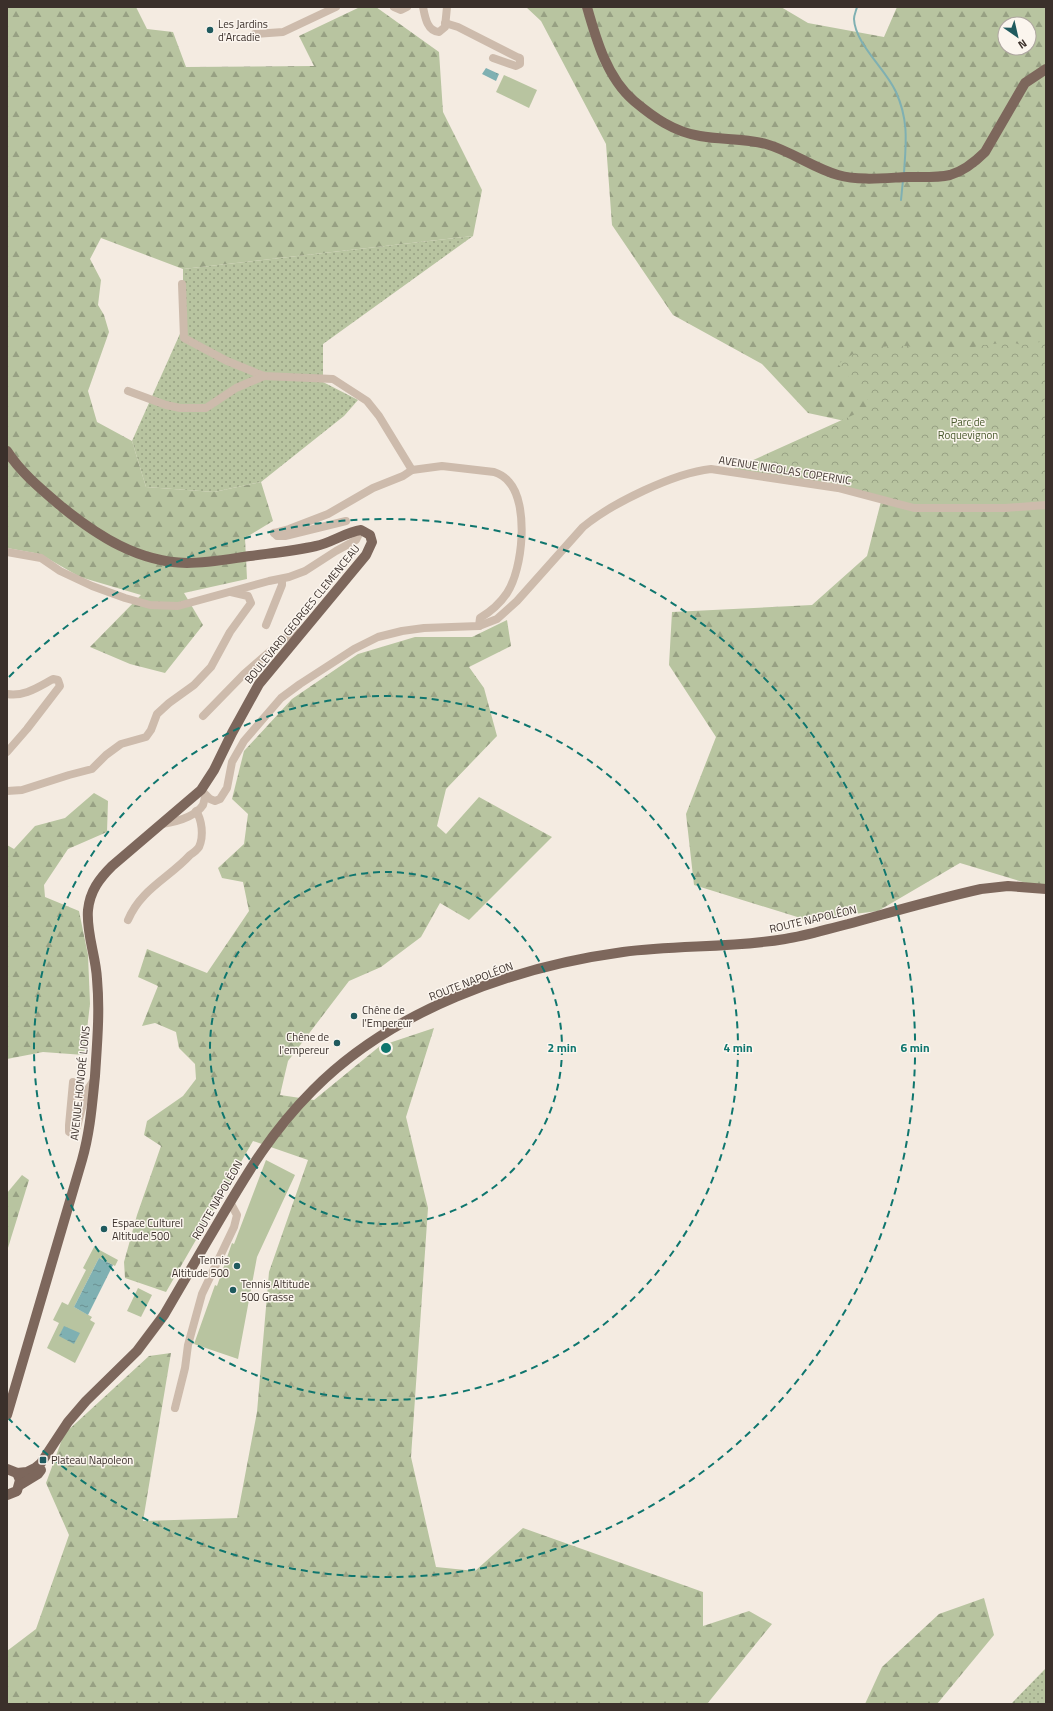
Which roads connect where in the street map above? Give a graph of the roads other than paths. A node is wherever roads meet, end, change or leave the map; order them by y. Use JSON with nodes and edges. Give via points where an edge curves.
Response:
{"nodes":[{"id":1,"x":336,"y":7,"type":"edge"},
{"id":2,"x":394,"y":7,"type":"edge"},
{"id":3,"x":407,"y":7,"type":"edge"},
{"id":4,"x":423,"y":7,"type":"edge"},
{"id":5,"x":447,"y":7,"type":"edge"},
{"id":6,"x":587,"y":7,"type":"edge"},
{"id":7,"x":445,"y":23,"type":"junction"},
{"id":8,"x":255,"y":34,"type":"dead end"},
{"id":9,"x":493,"y":58,"type":"dead end"},
{"id":10,"x":1046,"y":69,"type":"edge"},
{"id":11,"x":182,"y":284,"type":"dead end"},
{"id":12,"x":264,"y":376,"type":"junction"},
{"id":13,"x":128,"y":391,"type":"dead end"},
{"id":14,"x":7,"y":451,"type":"edge"},
{"id":15,"x":412,"y":470,"type":"junction"},
{"id":16,"x":1046,"y":505,"type":"edge"},
{"id":17,"x":346,"y":521,"type":"dead end"},
{"id":18,"x":361,"y":530,"type":"junction"},
{"id":19,"x":7,"y":552,"type":"edge"},
{"id":20,"x":282,"y":579,"type":"junction"},
{"id":21,"x":231,"y":592,"type":"junction"},
{"id":22,"x":266,"y":625,"type":"dead end"},
{"id":23,"x":479,"y":626,"type":"junction"},
{"id":24,"x":300,"y":634,"type":"junction"},
{"id":25,"x":7,"y":694,"type":"edge"},
{"id":26,"x":203,"y":716,"type":"dead end"},
{"id":27,"x":7,"y":752,"type":"edge"},
{"id":28,"x":7,"y":791,"type":"edge"},
{"id":29,"x":203,"y":793,"type":"junction"},
{"id":30,"x":196,"y":811,"type":"junction"},
{"id":31,"x":162,"y":824,"type":"junction"},
{"id":32,"x":1046,"y":890,"type":"edge"},
{"id":33,"x":128,"y":920,"type":"dead end"},
{"id":34,"x":94,"y":1080,"type":"junction"},
{"id":35,"x":73,"y":1082,"type":"dead end"},
{"id":36,"x":230,"y":1202,"type":"junction"},
{"id":37,"x":175,"y":1408,"type":"dead end"},
{"id":38,"x":7,"y":1415,"type":"edge"},
{"id":39,"x":53,"y":1443,"type":"junction"},
{"id":40,"x":11,"y":1469,"type":"edge"},
{"id":41,"x":20,"y":1485,"type":"junction"},
{"id":42,"x":7,"y":1495,"type":"edge"}],
"edges":[{"from":1,"to":8,"type":"street","via":[[283,32]]},
{"from":2,"to":3,"type":"street","via":[[401,10]]},
{"from":4,"to":7,"type":"street","via":[[426,20],[434,32],[442,30]]},
{"from":5,"to":7,"type":"street"},
{"from":6,"to":10,"type":"main road","via":[[606,63],[618,83],[632,100],[657,118],[676,130],[699,136],[766,144],[840,176],[923,177],[949,175],[962,170],[985,152],[1025,84]]},
{"from":7,"to":9,"type":"street","via":[[517,56],[520,58],[520,64],[516,66]]},
{"from":11,"to":12,"type":"street","via":[[184,338],[227,361]]},
{"from":12,"to":13,"type":"street","via":[[236,388],[206,408],[166,405]]},
{"from":12,"to":15,"type":"street","via":[[333,379],[367,401]]},
{"from":14,"to":18,"type":"main road","name":"BOULEVARD GEORGES CLEMENCEAU","via":[[35,484],[83,524],[113,543],[157,559],[204,562],[304,548],[327,543]]},
{"from":15,"to":17,"type":"street","via":[[373,488],[328,514],[274,533],[277,536],[285,536]]},
{"from":15,"to":23,"type":"street","via":[[442,466],[494,472],[510,482],[516,493],[520,508],[522,543],[517,569],[507,593],[480,618]]},
{"from":16,"to":23,"type":"street","name":"AVENUE NICOLAS COPERNIC","via":[[1005,508],[914,508],[838,488],[711,469],[698,470],[616,505],[596,517],[507,610],[497,619]]},
{"from":18,"to":20,"type":"street","via":[[356,540],[305,571]]},
{"from":18,"to":24,"type":"main road","name":"BOULEVARD GEORGES CLEMENCEAU","via":[[372,538],[371,547]]},
{"from":19,"to":21,"type":"street","via":[[41,558],[60,571],[92,586],[150,605],[178,606]]},
{"from":20,"to":21,"type":"street"},
{"from":20,"to":22,"type":"street"},
{"from":21,"to":28,"type":"street","via":[[248,596],[251,603],[230,632],[210,667],[194,685],[157,714],[146,737],[122,744],[92,769],[22,790]]},
{"from":23,"to":29,"type":"street","name":"AVENUE NICOLAS COPERNIC","via":[[402,631],[378,637],[354,649],[281,698],[237,750],[224,794],[220,799],[215,801]]},
{"from":24,"to":26,"type":"street","via":[[296,632],[289,635],[244,674]]},
{"from":24,"to":29,"type":"main road","name":"BOULEVARD GEORGES CLEMENCEAU","via":[[259,684],[232,732]]},
{"from":25,"to":27,"type":"street","via":[[32,692],[53,679],[58,680],[60,686]]},
{"from":29,"to":30,"type":"street","via":[[203,804]]},
{"from":29,"to":31,"type":"main road","name":"AVENUE HONORÉ LIONS"},
{"from":30,"to":31,"type":"street","via":[[173,822]]},
{"from":30,"to":33,"type":"street","via":[[202,823],[199,847],[149,890],[133,907]]},
{"from":31,"to":34,"type":"main road","name":"AVENUE HONORÉ LIONS","via":[[102,876],[90,898],[88,924],[97,977],[99,1015]]},
{"from":32,"to":36,"type":"main road","name":"ROUTE NAPOLÉON","via":[[1008,886],[981,889],[787,939],[624,952],[530,972],[488,985],[392,1028],[340,1064],[276,1130]]},
{"from":34,"to":35,"type":"street","via":[[86,1092],[77,1127],[71,1133],[69,1125]]},
{"from":34,"to":38,"type":"main road","name":"AVENUE HONORÉ LIONS","via":[[84,1154]]},
{"from":36,"to":37,"type":"street","via":[[237,1215],[234,1227],[202,1294]]},
{"from":36,"to":39,"type":"main road","name":"ROUTE NAPOLÉON","via":[[164,1315],[129,1360],[77,1410]]},
{"from":39,"to":40,"type":"main road","name":"ROUTE NAPOLÉON","via":[[35,1468],[27,1472]]},
{"from":39,"to":41,"type":"main road","name":"ROUTE NAPOLÉON","via":[[38,1474]]},
{"from":40,"to":41,"type":"main road","via":[[20,1480]]},
{"from":41,"to":42,"type":"main road","name":"ROUTE NAPOLÉON","via":[[14,1493]]}]}
